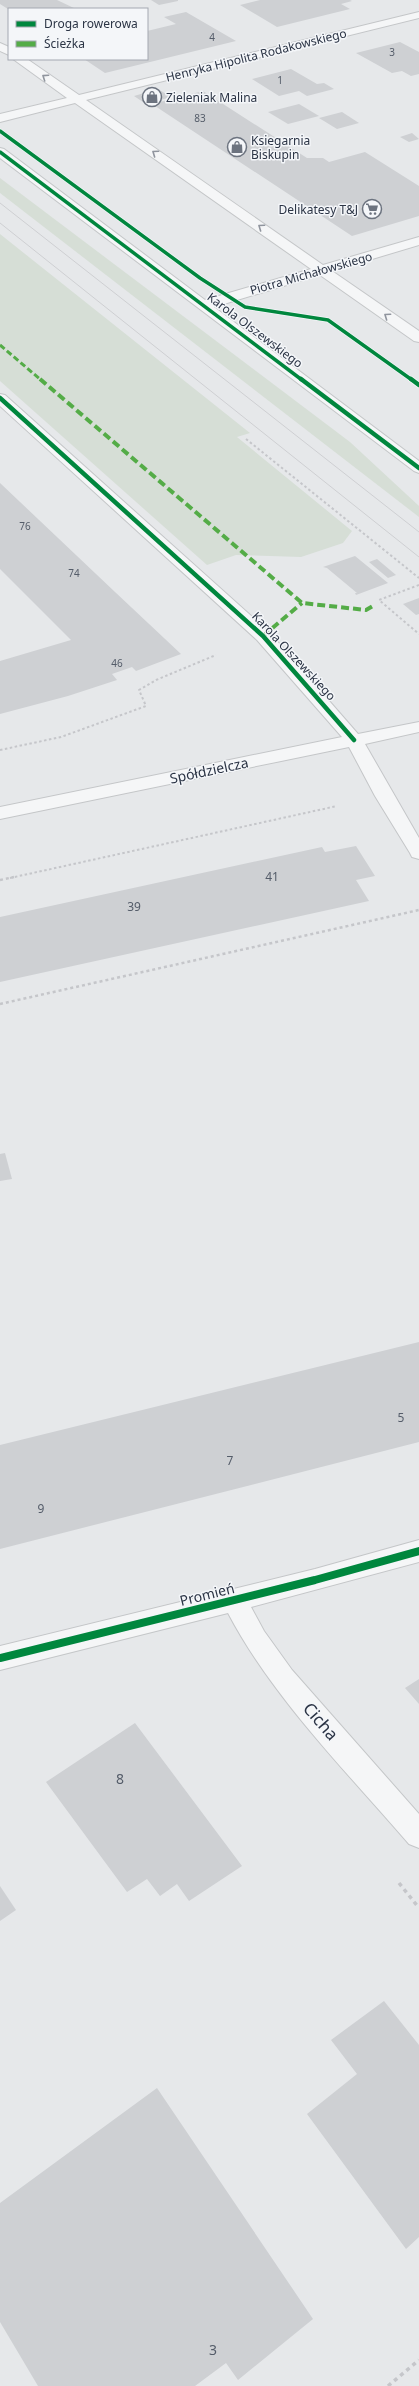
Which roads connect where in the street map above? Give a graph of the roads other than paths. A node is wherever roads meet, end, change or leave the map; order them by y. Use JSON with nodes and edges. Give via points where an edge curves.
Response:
{"nodes":[{"id":1,"x":419,"y":15,"type":"edge"},
{"id":2,"x":20,"y":60,"type":"edge"},
{"id":3,"x":77,"y":99,"type":"junction"},
{"id":4,"x":0,"y":118,"type":"edge"},
{"id":5,"x":0,"y":152,"type":"edge"},
{"id":6,"x":419,"y":242,"type":"edge"},
{"id":7,"x":322,"y":270,"type":"junction"},
{"id":8,"x":204,"y":305,"type":"junction"},
{"id":9,"x":419,"y":338,"type":"edge"},
{"id":10,"x":0,"y":398,"type":"edge"},
{"id":11,"x":419,"y":468,"type":"edge"},
{"id":12,"x":419,"y":727,"type":"edge"},
{"id":13,"x":354,"y":740,"type":"junction"},
{"id":14,"x":0,"y":813,"type":"edge"},
{"id":15,"x":419,"y":853,"type":"edge"},
{"id":16,"x":419,"y":1552,"type":"edge"},
{"id":17,"x":234,"y":1599,"type":"junction"},
{"id":18,"x":0,"y":1658,"type":"edge"},
{"id":19,"x":419,"y":1835,"type":"edge"}],
"edges":[{"from":1,"to":3,"type":"street","name":"Henryka Hipolita Rodakowskiego"},
{"from":3,"to":2,"type":"street","one_way":true},
{"from":3,"to":4,"type":"street","name":"Henryka Hipolita Rodakowskiego"},
{"from":7,"to":3,"type":"street","one_way":true},
{"from":5,"to":8,"type":"street","name":"Karola Olszewskiego"},
{"from":6,"to":7,"type":"street","name":"Piotra Michałowskiego"},
{"from":7,"to":8,"type":"street","name":"Piotra Michałowskiego"},
{"from":9,"to":7,"type":"street","one_way":true},
{"from":8,"to":11,"type":"street","name":"Karola Olszewskiego"},
{"from":10,"to":13,"type":"street","name":"Karola Olszewskiego","via":[[263,636]]},
{"from":12,"to":13,"type":"street","name":"Spółdzielcza"},
{"from":13,"to":14,"type":"street","name":"Spółdzielcza"},
{"from":13,"to":15,"type":"street","name":"Karola Olszewskiego"},
{"from":16,"to":17,"type":"street","name":"Promień"},
{"from":17,"to":18,"type":"street","name":"Promień"},
{"from":17,"to":19,"type":"street","name":"Cicha","via":[[255,1639],[283,1678]]}]}
